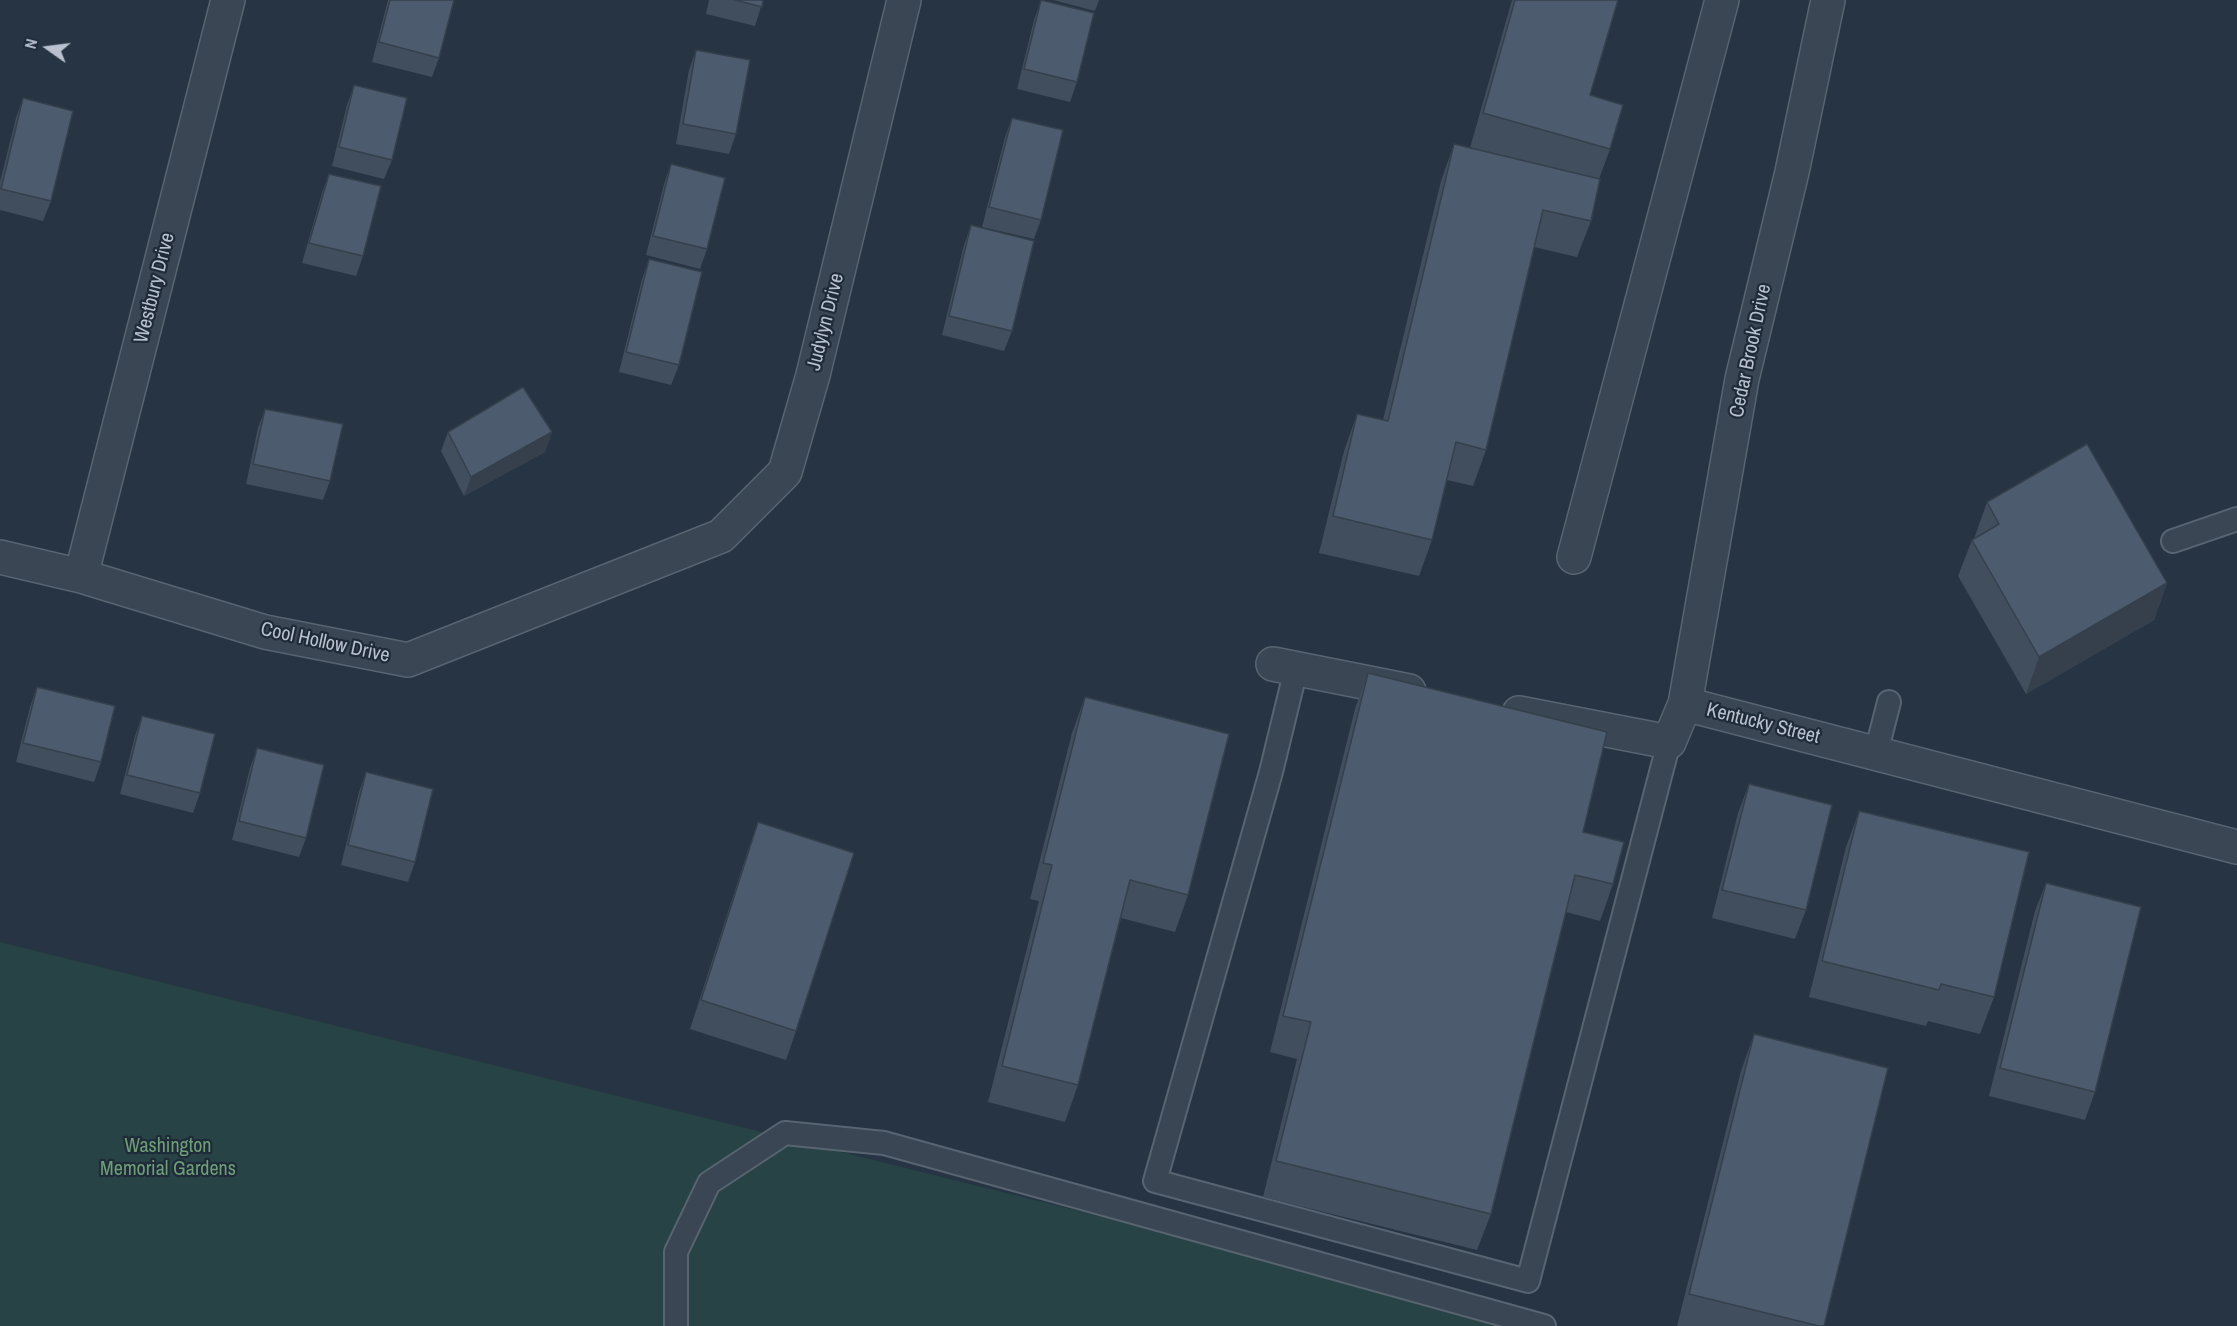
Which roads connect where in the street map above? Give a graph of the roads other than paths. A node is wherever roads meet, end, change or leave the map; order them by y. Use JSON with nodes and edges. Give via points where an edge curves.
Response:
{"nodes":[{"id":1,"x":228,"y":0,"type":"edge"},
{"id":2,"x":904,"y":0,"type":"edge"},
{"id":3,"x":1722,"y":0,"type":"edge"},
{"id":4,"x":1828,"y":0,"type":"edge"},
{"id":5,"x":2237,"y":519,"type":"edge"},
{"id":6,"x":2173,"y":541,"type":"dead end"},
{"id":7,"x":0,"y":557,"type":"edge"},
{"id":8,"x":1574,"y":557,"type":"dead end"},
{"id":9,"x":643,"y":568,"type":"joint"},
{"id":10,"x":81,"y":576,"type":"junction"},
{"id":11,"x":1284,"y":667,"type":"joint"},
{"id":12,"x":1436,"y":696,"type":"edge"},
{"id":13,"x":1889,"y":702,"type":"dead end"},
{"id":14,"x":1685,"y":704,"type":"junction"},
{"id":15,"x":1495,"y":708,"type":"edge"},
{"id":16,"x":1670,"y":742,"type":"junction"},
{"id":17,"x":1876,"y":753,"type":"junction"},
{"id":18,"x":2237,"y":847,"type":"edge"},
{"id":19,"x":676,"y":1326,"type":"edge"},
{"id":20,"x":1544,"y":1326,"type":"edge"}],
"edges":[{"from":1,"to":10,"type":"street","name":"Westbury Drive"},
{"from":2,"to":9,"type":"street","name":"Judylyn Drive","via":[[816,364],[785,472],[722,536]]},
{"from":3,"to":8,"type":"street"},
{"from":4,"to":14,"type":"street","name":"Cedar Brook Drive","via":[[1742,379]]},
{"from":5,"to":6,"type":"lane"},
{"from":7,"to":10,"type":"street","name":"Cool Hollow Drive"},
{"from":9,"to":10,"type":"street","name":"Cool Hollow Drive","via":[[408,660],[265,632]]},
{"from":11,"to":12,"type":"street"},
{"from":11,"to":16,"type":"lane","via":[[1271,772],[1155,1181],[1528,1281]]},
{"from":13,"to":17,"type":"lane"},
{"from":14,"to":16,"type":"street","name":"Kentucky Street"},
{"from":14,"to":17,"type":"street","name":"Kentucky Street"},
{"from":15,"to":16,"type":"street"},
{"from":17,"to":18,"type":"street","name":"Kentucky Street"},
{"from":19,"to":20,"type":"lane","via":[[676,1252],[709,1183],[785,1133],[884,1143]]}]}
